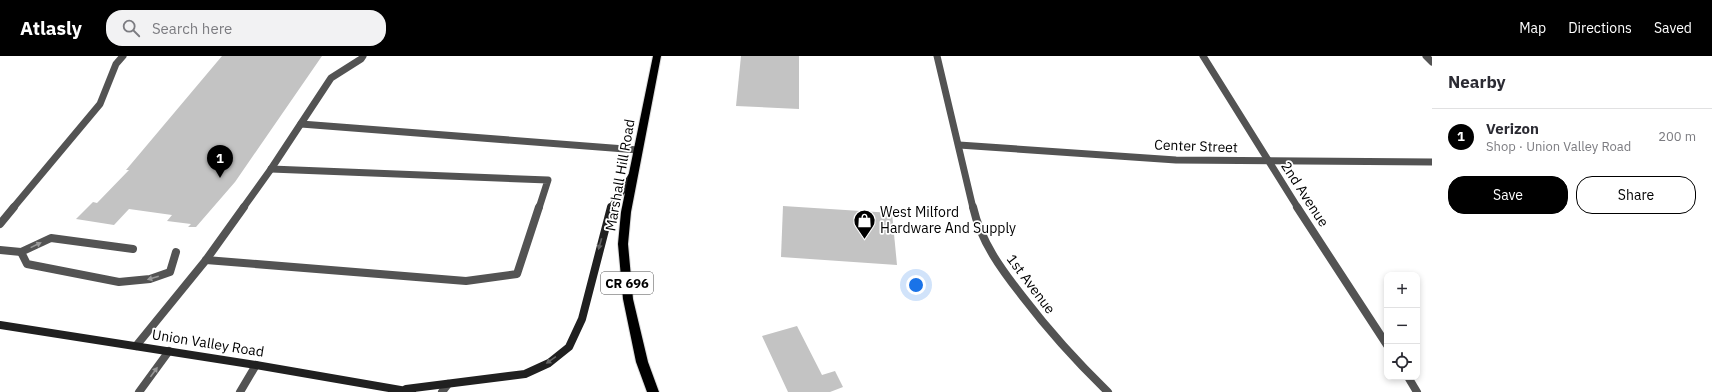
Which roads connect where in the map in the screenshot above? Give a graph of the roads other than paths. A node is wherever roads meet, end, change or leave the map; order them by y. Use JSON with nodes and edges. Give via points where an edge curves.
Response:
{"nodes":[{"id":1,"x":123,"y":56,"type":"edge"},
{"id":2,"x":363,"y":56,"type":"edge"},
{"id":3,"x":657,"y":56,"type":"edge"},
{"id":4,"x":937,"y":56,"type":"edge"},
{"id":5,"x":1203,"y":56,"type":"edge"},
{"id":6,"x":1426,"y":56,"type":"edge"},
{"id":7,"x":1432,"y":62,"type":"edge"},
{"id":8,"x":301,"y":124,"type":"junction"},
{"id":9,"x":959,"y":146,"type":"junction"},
{"id":10,"x":638,"y":150,"type":"junction"},
{"id":11,"x":1267,"y":161,"type":"junction"},
{"id":12,"x":1432,"y":162,"type":"edge"},
{"id":13,"x":271,"y":169,"type":"junction"},
{"id":14,"x":634,"y":172,"type":"junction"},
{"id":15,"x":0,"y":224,"type":"edge"},
{"id":16,"x":133,"y":249,"type":"dead end"},
{"id":17,"x":0,"y":250,"type":"edge"},
{"id":18,"x":21,"y":252,"type":"junction"},
{"id":19,"x":176,"y":252,"type":"dead end"},
{"id":20,"x":206,"y":260,"type":"junction"},
{"id":21,"x":0,"y":326,"type":"edge"},
{"id":22,"x":1386,"y":344,"type":"edge"},
{"id":23,"x":136,"y":346,"type":"junction"},
{"id":24,"x":168,"y":351,"type":"junction"},
{"id":25,"x":256,"y":365,"type":"junction"},
{"id":26,"x":1410,"y":380,"type":"edge"},
{"id":27,"x":448,"y":384,"type":"junction"},
{"id":28,"x":400,"y":390,"type":"junction"},
{"id":29,"x":138,"y":392,"type":"edge"},
{"id":30,"x":240,"y":392,"type":"edge"},
{"id":31,"x":412,"y":392,"type":"edge"},
{"id":32,"x":442,"y":392,"type":"edge"},
{"id":33,"x":653,"y":392,"type":"edge"},
{"id":34,"x":1108,"y":392,"type":"edge"},
{"id":35,"x":1417,"y":392,"type":"edge"}],
"edges":[{"from":1,"to":15,"type":"street","via":[[116,64],[100,104]]},
{"from":2,"to":8,"type":"street","via":[[331,78]]},
{"from":3,"to":10,"type":"main road","name":"Marshall Hill Road"},
{"from":4,"to":9,"type":"street","name":"1st Avenue"},
{"from":5,"to":11,"type":"street","name":"2nd Avenue"},
{"from":6,"to":7,"type":"street"},
{"from":8,"to":10,"type":"street"},
{"from":8,"to":13,"type":"street"},
{"from":9,"to":11,"type":"street","name":"Center Street","via":[[1176,160]]},
{"from":9,"to":34,"type":"street","name":"1st Avenue","via":[[974,213],[985,243],[1036,314],[1081,366]]},
{"from":10,"to":14,"type":"main road","name":"Marshall Hill Road"},
{"from":11,"to":12,"type":"street","name":"Center Street"},
{"from":11,"to":22,"type":"street","name":"2nd Avenue"},
{"from":13,"to":20,"type":"street"},
{"from":13,"to":20,"type":"street","via":[[548,180],[517,274],[466,281]]},
{"from":14,"to":27,"type":"main road","one_way":true,"via":[[611,207],[582,319],[570,347],[549,363],[525,374]]},
{"from":14,"to":33,"type":"main road","name":"Marshall Hill Road","number":"CR 696","via":[[623,244],[628,299],[642,362]]},
{"from":18,"to":16,"type":"street","one_way":true,"via":[[51,238]]},
{"from":17,"to":18,"type":"street"},
{"from":19,"to":18,"type":"street","one_way":true,"via":[[170,272],[150,279],[119,282],[27,264]]},
{"from":20,"to":23,"type":"street"},
{"from":21,"to":23,"type":"main road","name":"Union Valley Road"},
{"from":23,"to":24,"type":"main road","name":"Union Valley Road"},
{"from":24,"to":25,"type":"main road","name":"Union Valley Road"},
{"from":29,"to":24,"type":"street","one_way":true},
{"from":25,"to":28,"type":"main road","name":"Union Valley Road"},
{"from":25,"to":30,"type":"street"},
{"from":26,"to":35,"type":"street"},
{"from":27,"to":28,"type":"main road"},
{"from":27,"to":32,"type":"street"},
{"from":28,"to":31,"type":"main road","name":"Union Valley Road"}]}
